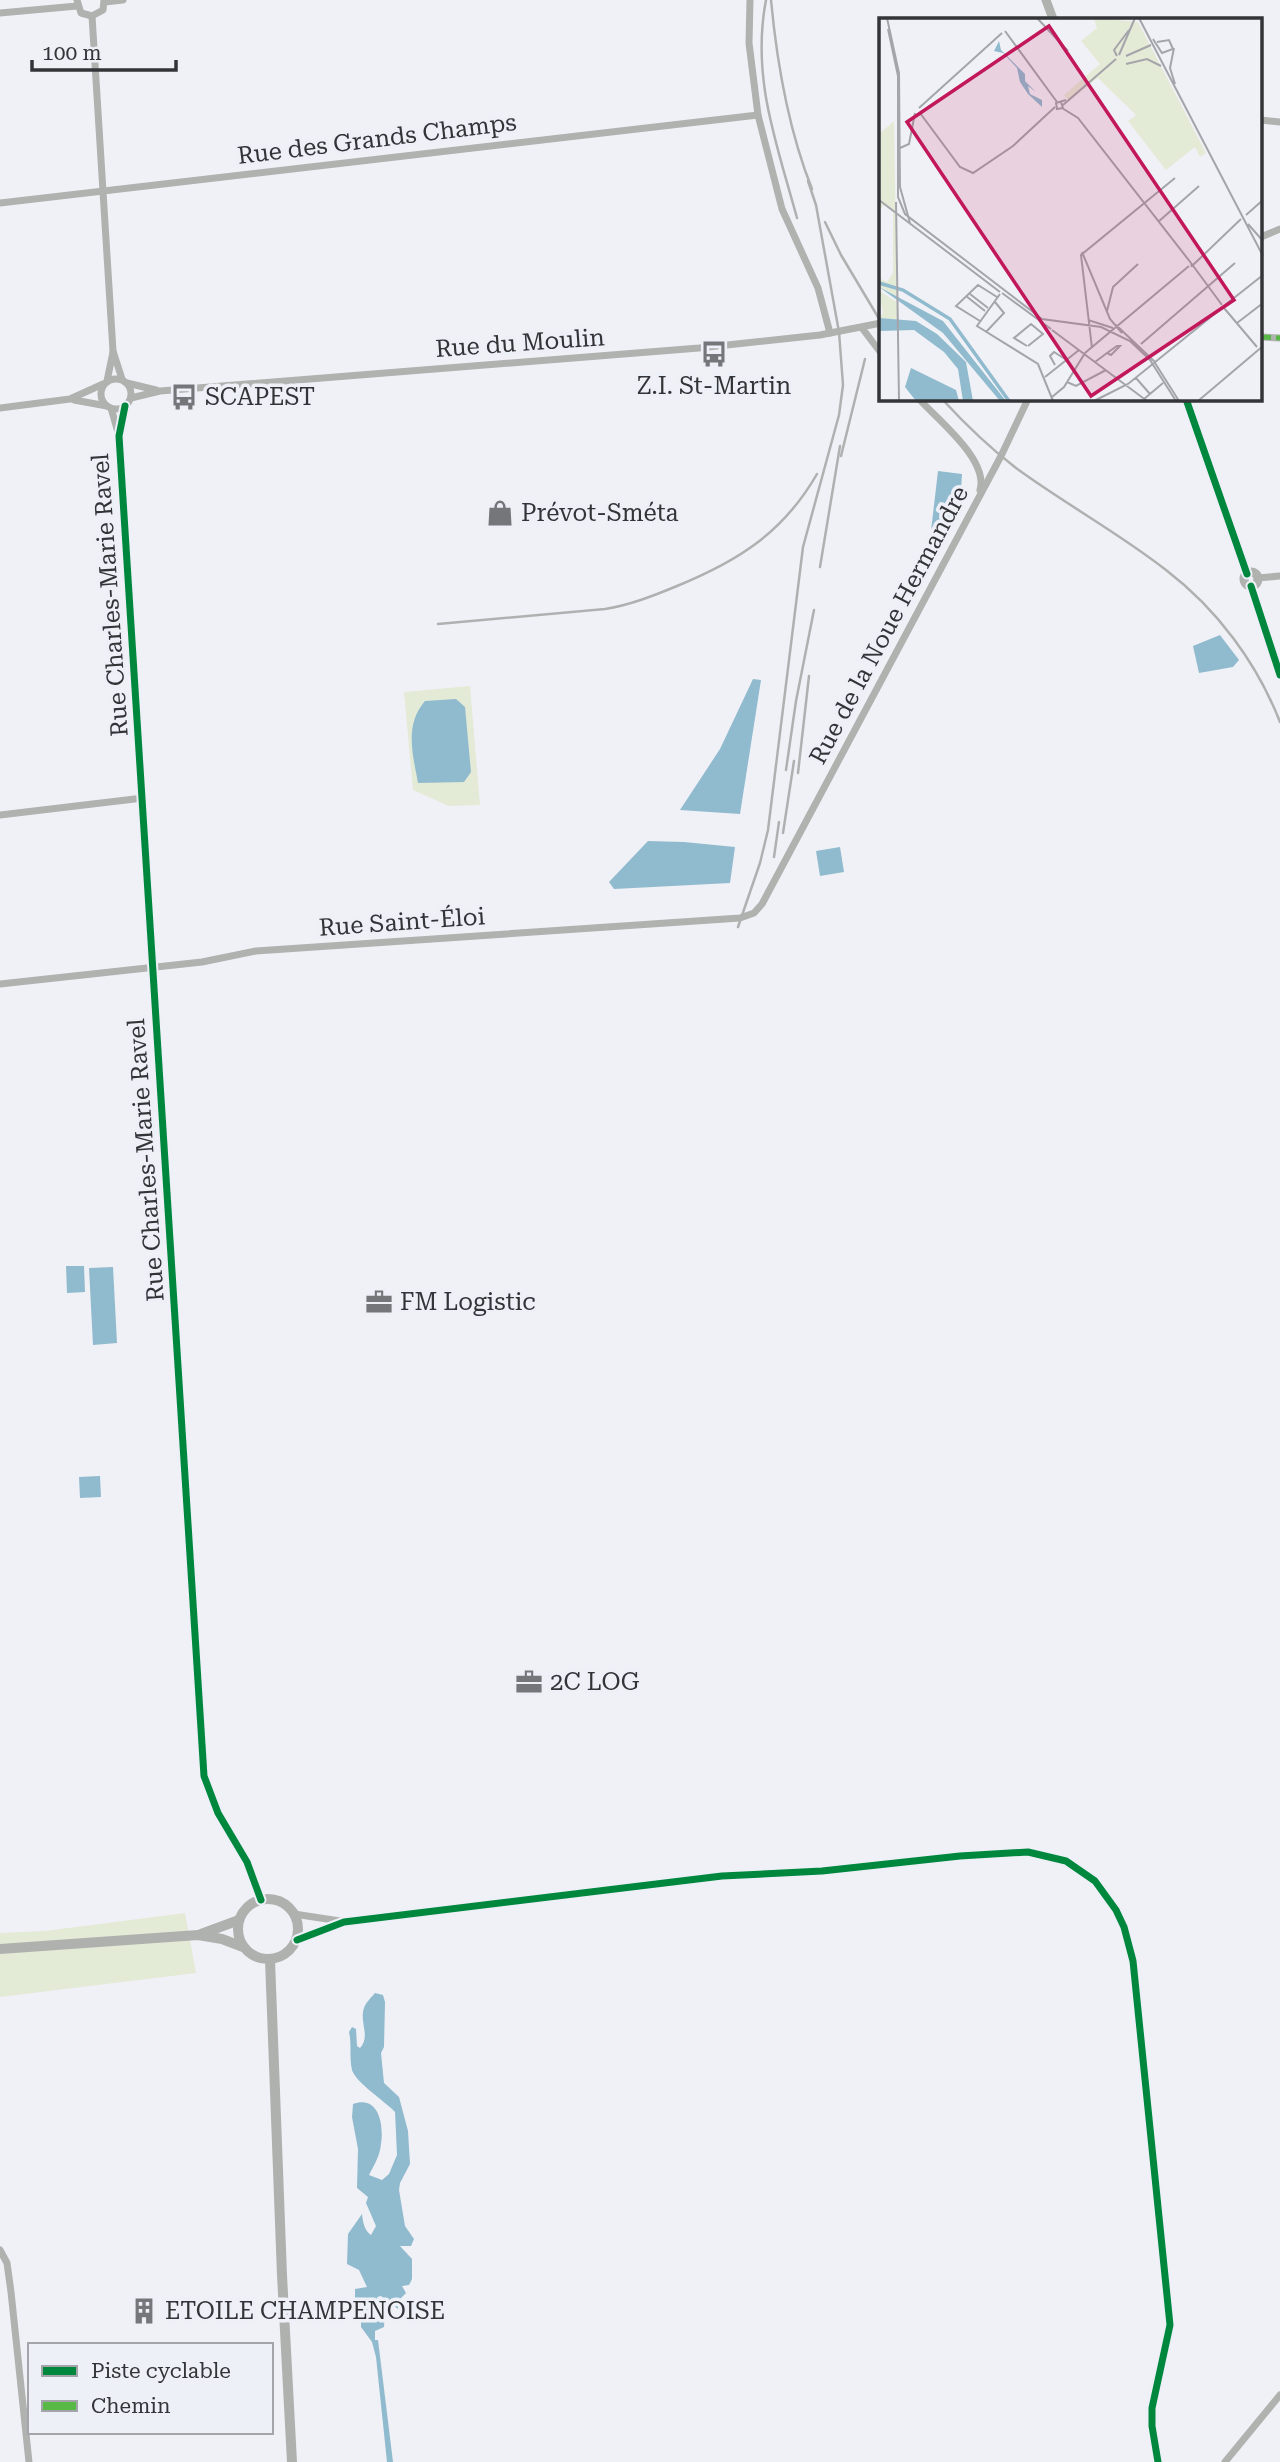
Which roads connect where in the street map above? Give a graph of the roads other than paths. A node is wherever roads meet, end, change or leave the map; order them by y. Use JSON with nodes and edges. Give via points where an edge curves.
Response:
{"nodes":[{"id":1,"x":123,"y":0,"type":"edge"},
{"id":2,"x":750,"y":0,"type":"edge"},
{"id":3,"x":1046,"y":0,"type":"edge"},
{"id":4,"x":104,"y":1,"type":"edge"},
{"id":5,"x":77,"y":3,"type":"edge"},
{"id":6,"x":0,"y":13,"type":"edge"},
{"id":7,"x":92,"y":16,"type":"junction"},
{"id":8,"x":1053,"y":18,"type":"edge"},
{"id":9,"x":758,"y":115,"type":"junction"},
{"id":10,"x":1262,"y":120,"type":"edge"},
{"id":11,"x":1280,"y":122,"type":"edge"},
{"id":12,"x":103,"y":190,"type":"junction"},
{"id":13,"x":0,"y":203,"type":"edge"},
{"id":14,"x":1280,"y":229,"type":"edge"},
{"id":15,"x":1262,"y":237,"type":"edge"},
{"id":16,"x":879,"y":324,"type":"edge"},
{"id":17,"x":862,"y":328,"type":"junction"},
{"id":18,"x":830,"y":333,"type":"junction"},
{"id":19,"x":1262,"y":338,"type":"edge"},
{"id":20,"x":1280,"y":338,"type":"edge"},
{"id":21,"x":879,"y":350,"type":"edge"},
{"id":22,"x":113,"y":351,"type":"junction"},
{"id":23,"x":124,"y":381,"type":"junction"},
{"id":24,"x":105,"y":383,"type":"junction"},
{"id":25,"x":160,"y":391,"type":"junction"},
{"id":26,"x":131,"y":398,"type":"junction"},
{"id":27,"x":70,"y":399,"type":"junction"},
{"id":28,"x":921,"y":401,"type":"edge"},
{"id":29,"x":1027,"y":401,"type":"edge"},
{"id":30,"x":1187,"y":401,"type":"edge"},
{"id":31,"x":125,"y":406,"type":"junction"},
{"id":32,"x":109,"y":407,"type":"junction"},
{"id":33,"x":0,"y":408,"type":"edge"},
{"id":34,"x":119,"y":436,"type":"junction"},
{"id":35,"x":978,"y":497,"type":"junction"},
{"id":36,"x":1280,"y":576,"type":"edge"},
{"id":37,"x":1254,"y":582,"type":"junction"},
{"id":38,"x":1280,"y":675,"type":"edge"},
{"id":39,"x":143,"y":798,"type":"junction"},
{"id":40,"x":0,"y":815,"type":"edge"},
{"id":41,"x":782,"y":868,"type":"joint"},
{"id":42,"x":154,"y":967,"type":"junction"},
{"id":43,"x":0,"y":984,"type":"edge"},
{"id":44,"x":261,"y":1900,"type":"junction"},
{"id":45,"x":294,"y":1914,"type":"junction"},
{"id":46,"x":239,"y":1920,"type":"junction"},
{"id":47,"x":344,"y":1922,"type":"junction"},
{"id":48,"x":198,"y":1935,"type":"junction"},
{"id":49,"x":297,"y":1940,"type":"junction"},
{"id":50,"x":243,"y":1947,"type":"junction"},
{"id":51,"x":0,"y":1949,"type":"edge"},
{"id":52,"x":270,"y":1960,"type":"junction"},
{"id":53,"x":0,"y":2249,"type":"edge"},
{"id":54,"x":1280,"y":2395,"type":"edge"},
{"id":55,"x":1166,"y":2461,"type":"edge"},
{"id":56,"x":29,"y":2462,"type":"edge"},
{"id":57,"x":292,"y":2462,"type":"edge"},
{"id":58,"x":1159,"y":2462,"type":"edge"},
{"id":59,"x":1225,"y":2462,"type":"edge"}],
"edges":[{"from":1,"to":4,"type":"street"},
{"from":2,"to":9,"type":"street","via":[[749,43]]},
{"from":3,"to":8,"type":"street"},
{"from":4,"to":7,"type":"street","via":[[100,13]]},
{"from":5,"to":6,"type":"street"},
{"from":5,"to":7,"type":"street","via":[[84,15]]},
{"from":7,"to":12,"type":"street"},
{"from":9,"to":12,"type":"street","name":"Rue des Grands Champs"},
{"from":9,"to":18,"type":"street","via":[[785,217],[818,288]]},
{"from":10,"to":11,"type":"street"},
{"from":12,"to":13,"type":"street","name":"Rue des Grands Champs"},
{"from":12,"to":22,"type":"street"},
{"from":14,"to":15,"type":"street"},
{"from":16,"to":17,"type":"street","name":"Rue du Moulin"},
{"from":17,"to":18,"type":"street","name":"Rue du Moulin"},
{"from":17,"to":21,"type":"street"},
{"from":18,"to":25,"type":"street","name":"Rue du Moulin","via":[[635,354]]},
{"from":19,"to":20,"type":"street"},
{"from":22,"to":23,"type":"street"},
{"from":22,"to":24,"type":"street"},
{"from":23,"to":24,"type":"street"},
{"from":23,"to":25,"type":"street","name":"Rue du Moulin"},
{"from":23,"to":26,"type":"street"},
{"from":24,"to":27,"type":"street"},
{"from":24,"to":32,"type":"street","via":[[100,393]]},
{"from":25,"to":26,"type":"street","name":"Rue du Moulin"},
{"from":26,"to":31,"type":"street"},
{"from":27,"to":32,"type":"street"},
{"from":27,"to":33,"type":"street"},
{"from":28,"to":35,"type":"street","via":[[970,452],[982,484]]},
{"from":29,"to":35,"type":"street","name":"Rue de la Noue Hermandre"},
{"from":30,"to":37,"type":"street"},
{"from":31,"to":32,"type":"street"},
{"from":31,"to":34,"type":"street","name":"Rue Charles-Marie Ravel"},
{"from":32,"to":34,"type":"street","name":"Rue Charles-Marie Ravel"},
{"from":34,"to":39,"type":"street","name":"Rue Charles-Marie Ravel"},
{"from":35,"to":41,"type":"street","name":"Rue de la Noue Hermandre"},
{"from":36,"to":37,"type":"street"},
{"from":37,"to":38,"type":"street"},
{"from":39,"to":40,"type":"street"},
{"from":39,"to":42,"type":"street","name":"Rue Charles-Marie Ravel"},
{"from":41,"to":42,"type":"street","name":"Rue Saint-Éloi","via":[[758,909],[740,918],[256,951]]},
{"from":42,"to":43,"type":"street","name":"Rue Saint-Éloi"},
{"from":42,"to":44,"type":"street","name":"Rue Charles-Marie Ravel","via":[[204,1776]]},
{"from":44,"to":45,"type":"main road","via":[[280,1902]]},
{"from":44,"to":46,"type":"main road","via":[[247,1907]]},
{"from":45,"to":47,"type":"street"},
{"from":45,"to":49,"type":"main road"},
{"from":46,"to":48,"type":"main road"},
{"from":46,"to":50,"type":"main road"},
{"from":47,"to":49,"type":"street"},
{"from":47,"to":58,"type":"street","via":[[722,1876],[999,1853],[1039,1853],[1084,1872],[1116,1910],[1133,1961],[1170,2325],[1152,2408]]},
{"from":48,"to":50,"type":"main road"},
{"from":48,"to":51,"type":"main road"},
{"from":49,"to":52,"type":"main road","via":[[286,1954]]},
{"from":50,"to":52,"type":"main road","via":[[251,1955]]},
{"from":52,"to":57,"type":"main road"},
{"from":53,"to":56,"type":"street","via":[[11,2292]]},
{"from":54,"to":59,"type":"street"},
{"from":55,"to":58,"type":"street"}]}
